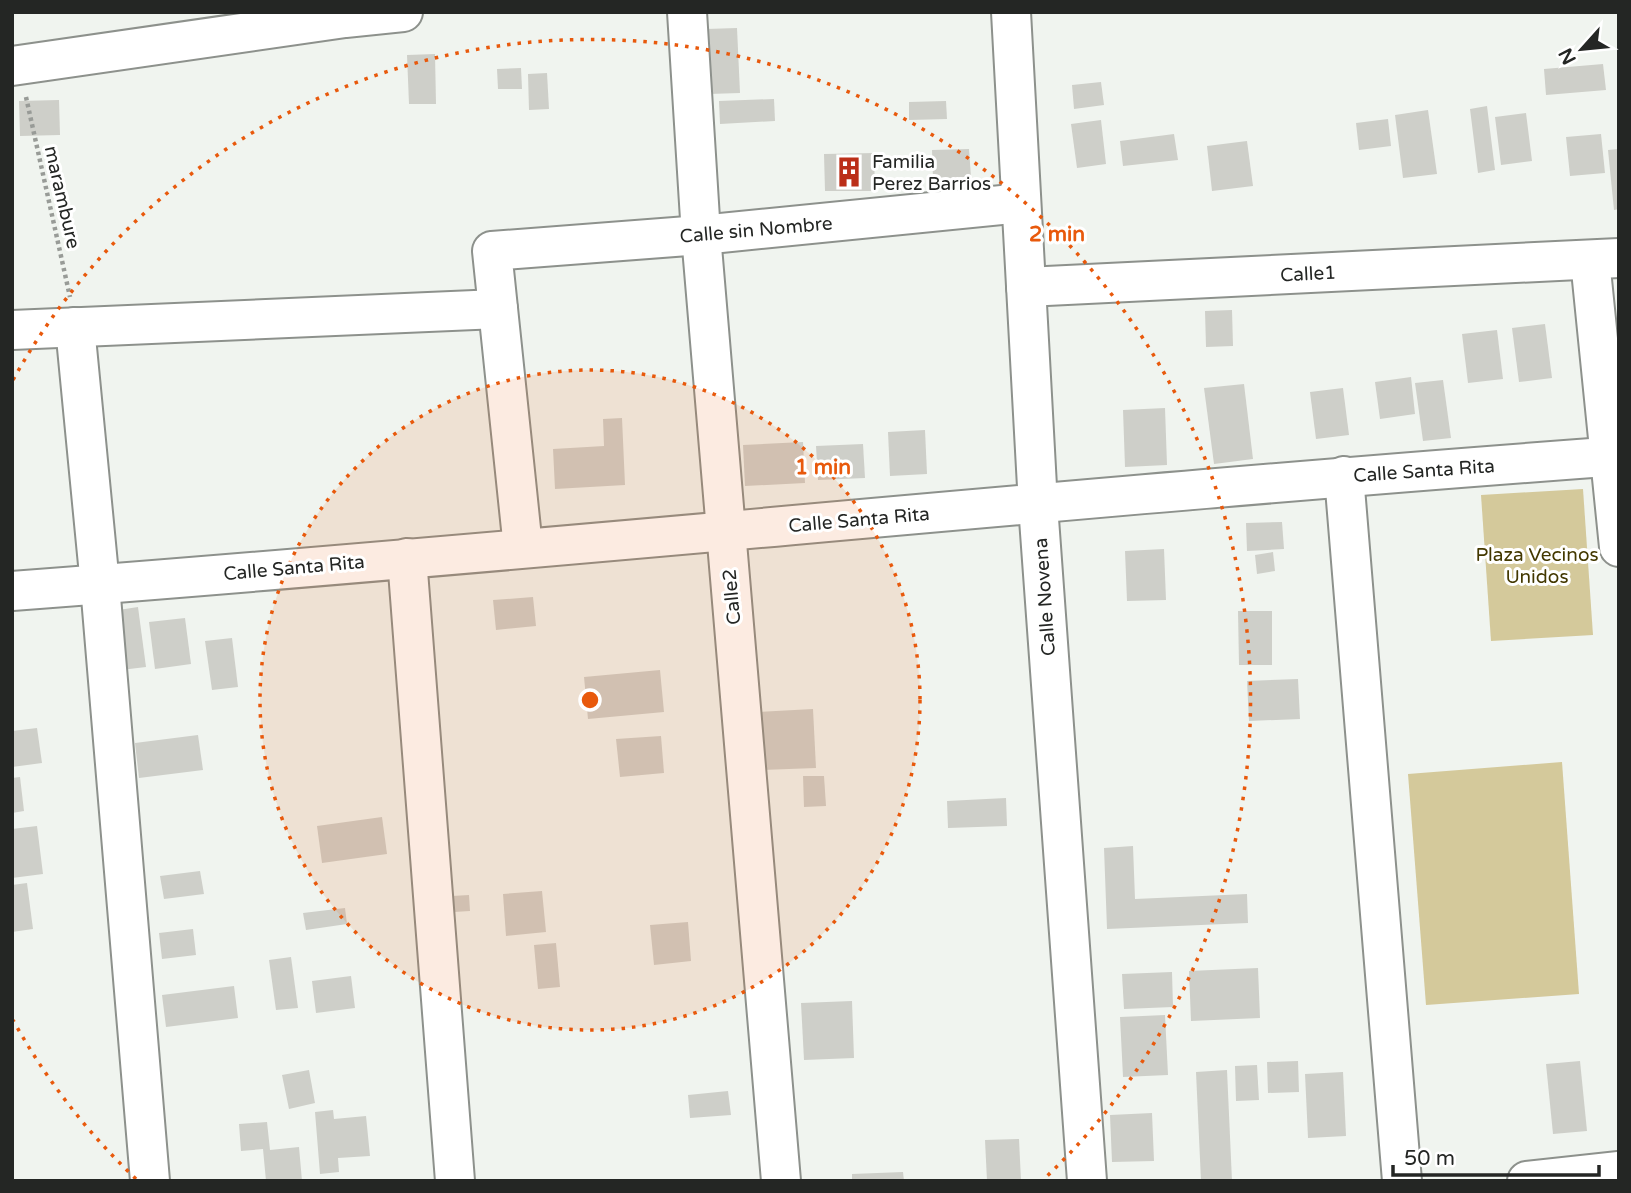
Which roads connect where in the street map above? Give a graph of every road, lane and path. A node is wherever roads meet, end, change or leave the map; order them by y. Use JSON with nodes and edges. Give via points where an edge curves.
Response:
{"nodes":[{"id":1,"x":403,"y":12,"type":"edge"},
{"id":2,"x":687,"y":12,"type":"edge"},
{"id":3,"x":1011,"y":12,"type":"edge"},
{"id":4,"x":345,"y":15,"type":"edge"},
{"id":5,"x":18,"y":76,"type":"edge"},
{"id":6,"x":1021,"y":203,"type":"junction"},
{"id":7,"x":701,"y":235,"type":"junction"},
{"id":8,"x":1604,"y":259,"type":"edge"},
{"id":9,"x":1026,"y":287,"type":"junction"},
{"id":10,"x":498,"y":309,"type":"junction"},
{"id":11,"x":74,"y":319,"type":"junction"},
{"id":12,"x":12,"y":330,"type":"edge"},
{"id":13,"x":1614,"y":456,"type":"edge"},
{"id":14,"x":1344,"y":476,"type":"junction"},
{"id":15,"x":1038,"y":505,"type":"junction"},
{"id":16,"x":725,"y":530,"type":"junction"},
{"id":17,"x":1619,"y":547,"type":"edge"},
{"id":18,"x":523,"y":548,"type":"junction"},
{"id":19,"x":407,"y":558,"type":"junction"},
{"id":20,"x":100,"y":584,"type":"junction"},
{"id":21,"x":12,"y":591,"type":"edge"},
{"id":22,"x":1619,"y":1171,"type":"edge"},
{"id":23,"x":150,"y":1181,"type":"edge"},
{"id":24,"x":455,"y":1181,"type":"edge"},
{"id":25,"x":781,"y":1181,"type":"edge"},
{"id":26,"x":1087,"y":1181,"type":"edge"},
{"id":27,"x":1402,"y":1181,"type":"edge"},
{"id":28,"x":1527,"y":1181,"type":"edge"}],
"edges":[{"from":1,"to":4,"type":"street"},
{"from":2,"to":7,"type":"street","name":"Calle2"},
{"from":3,"to":6,"type":"street","name":"Calle Novena"},
{"from":4,"to":5,"type":"street"},
{"from":5,"to":11,"type":"path","name":"marambure"},
{"from":6,"to":7,"type":"street","name":"Calle sin Nombre"},
{"from":6,"to":9,"type":"street","name":"Calle Novena"},
{"from":7,"to":10,"type":"street","name":"Calle sin Nombre","via":[[492,251]]},
{"from":7,"to":16,"type":"street","name":"Calle2"},
{"from":8,"to":9,"type":"street","name":"Calle1"},
{"from":8,"to":13,"type":"street"},
{"from":9,"to":15,"type":"street","name":"Calle Novena"},
{"from":10,"to":11,"type":"street"},
{"from":10,"to":18,"type":"street"},
{"from":11,"to":12,"type":"street"},
{"from":11,"to":20,"type":"street"},
{"from":13,"to":14,"type":"street","name":"Calle Santa Rita"},
{"from":13,"to":17,"type":"street"},
{"from":14,"to":15,"type":"street","name":"Calle Santa Rita"},
{"from":14,"to":27,"type":"street"},
{"from":15,"to":16,"type":"street","name":"Calle Santa Rita"},
{"from":15,"to":26,"type":"street","name":"Calle Novena"},
{"from":16,"to":18,"type":"street","name":"Calle Santa Rita"},
{"from":16,"to":25,"type":"street","name":"Calle2"},
{"from":18,"to":19,"type":"street","name":"Calle Santa Rita"},
{"from":19,"to":20,"type":"street","name":"Calle Santa Rita"},
{"from":19,"to":24,"type":"street"},
{"from":20,"to":21,"type":"street","name":"Calle Santa Rita"},
{"from":20,"to":23,"type":"street"},
{"from":22,"to":28,"type":"street"}]}
